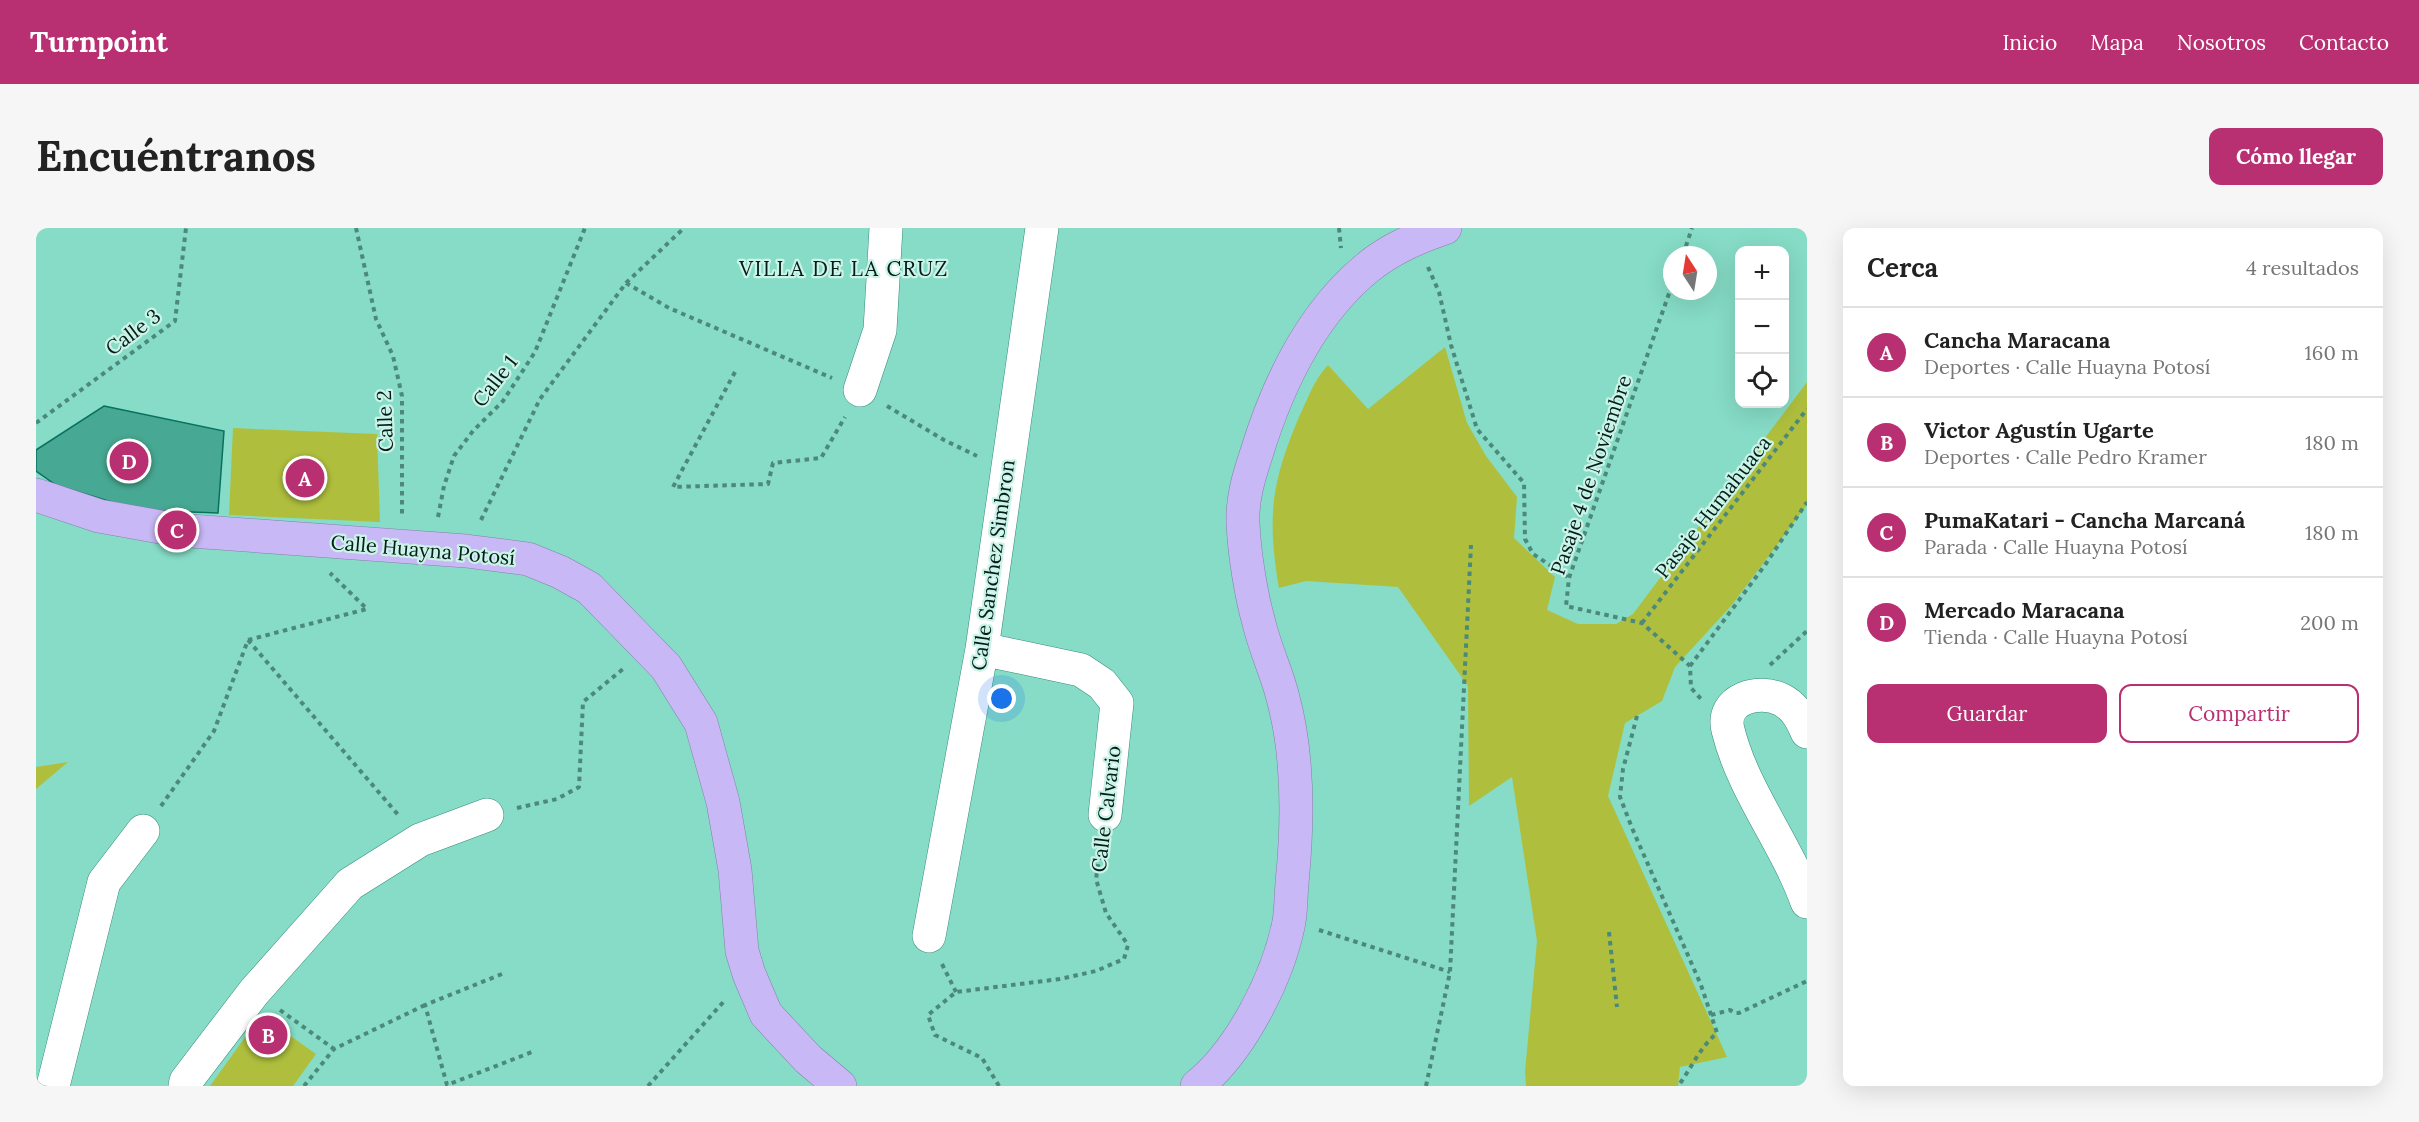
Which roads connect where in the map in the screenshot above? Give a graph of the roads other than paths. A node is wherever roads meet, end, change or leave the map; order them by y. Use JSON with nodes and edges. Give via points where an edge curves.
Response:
{"nodes":[{"id":1,"x":886,"y":228,"type":"edge"},
{"id":2,"x":1042,"y":228,"type":"edge"},
{"id":3,"x":1431,"y":233,"type":"edge"},
{"id":4,"x":860,"y":390,"type":"road end"},
{"id":5,"x":36,"y":495,"type":"edge"},
{"id":6,"x":982,"y":649,"type":"junction"},
{"id":7,"x":1807,"y":732,"type":"edge"},
{"id":8,"x":487,"y":814,"type":"road end"},
{"id":9,"x":1105,"y":815,"type":"road end"},
{"id":10,"x":143,"y":831,"type":"road end"},
{"id":11,"x":1807,"y":902,"type":"edge"},
{"id":12,"x":929,"y":936,"type":"dead end"},
{"id":13,"x":53,"y":1086,"type":"edge"},
{"id":14,"x":185,"y":1086,"type":"edge"},
{"id":15,"x":840,"y":1086,"type":"edge"},
{"id":16,"x":1197,"y":1086,"type":"edge"}],
"edges":[{"from":1,"to":4,"type":"street","via":[[880,330]]},
{"from":2,"to":6,"type":"street","name":"Calle Sanchez Simbron"},
{"from":3,"to":16,"type":"highway","via":[[1389,251],[1346,286],[1328,307],[1297,355],[1272,407],[1247,484],[1243,520],[1258,623],[1283,698],[1292,744],[1296,845],[1289,920],[1280,957],[1253,1015],[1232,1047]]},
{"from":5,"to":15,"type":"highway","name":"Calle Huayna Potosí","via":[[99,516],[177,530],[466,550],[528,559],[589,588],[666,667],[701,723],[723,802],[735,870],[742,951],[749,974],[766,1014]]},
{"from":6,"to":9,"type":"street","name":"Calle Calvario","via":[[1081,670],[1102,684],[1117,703]]},
{"from":6,"to":12,"type":"street","name":"Calle Sanchez Simbron"},
{"from":7,"to":11,"type":"street","via":[[1800,715],[1780,699],[1766,695],[1738,700],[1729,709],[1727,727],[1736,754]]},
{"from":8,"to":14,"type":"street","via":[[420,840],[351,884],[254,992]]},
{"from":10,"to":13,"type":"street","via":[[104,882]]}]}
